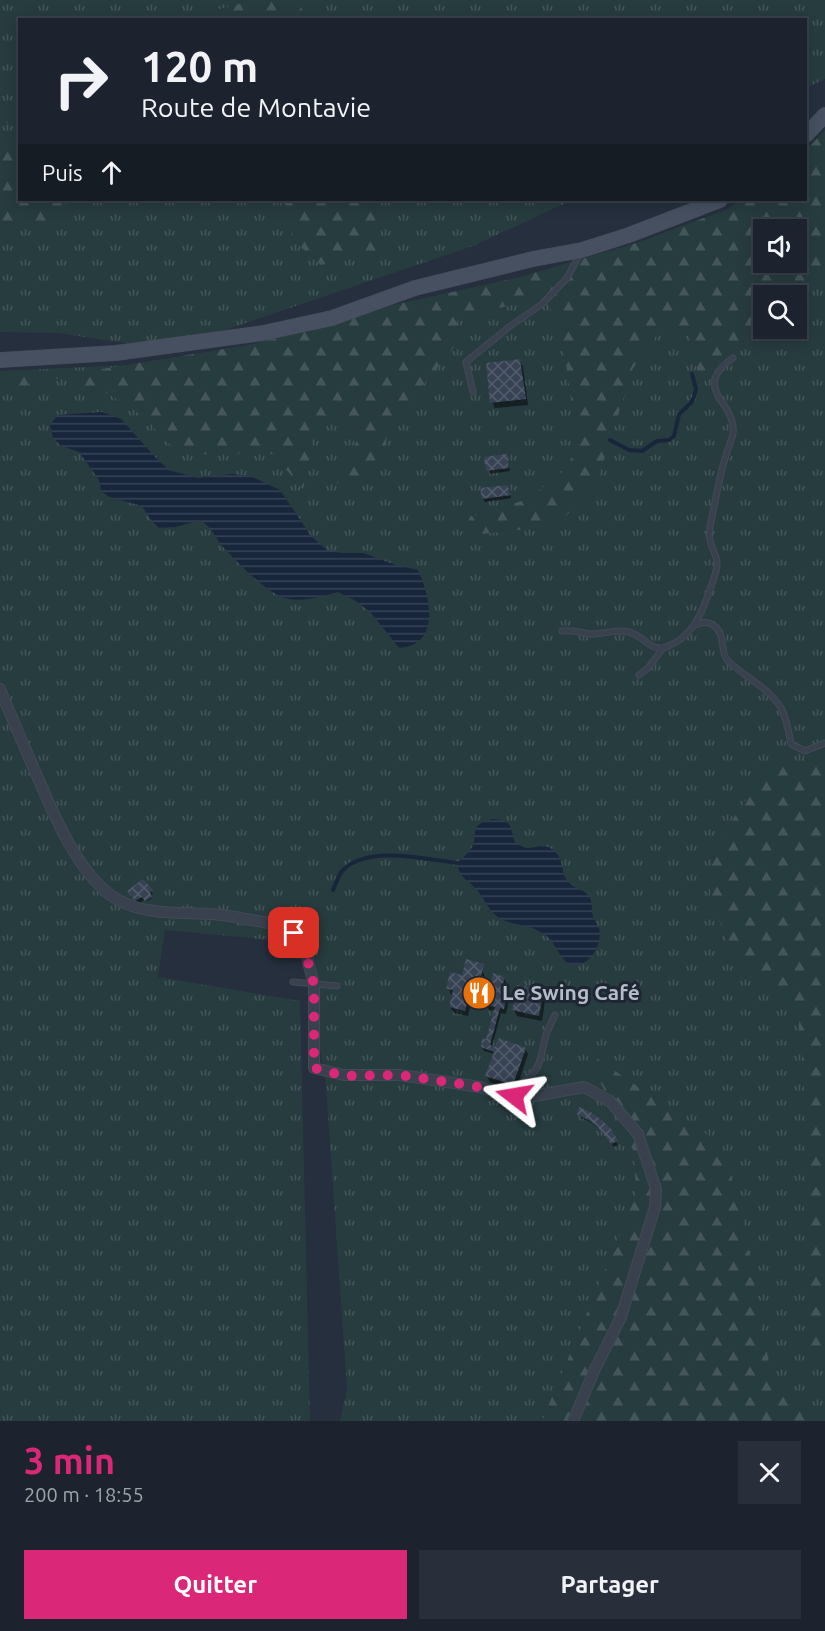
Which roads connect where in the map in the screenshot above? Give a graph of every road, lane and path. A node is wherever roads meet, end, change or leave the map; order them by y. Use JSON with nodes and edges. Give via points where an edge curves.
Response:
{"nodes":[{"id":1,"x":825,"y":115,"type":"edge"},
{"id":2,"x":807,"y":134,"type":"edge"},
{"id":3,"x":717,"y":201,"type":"edge"},
{"id":4,"x":582,"y":250,"type":"junction"},
{"id":5,"x":733,"y":358,"type":"dead end"},
{"id":6,"x":0,"y":360,"type":"edge"},
{"id":7,"x":473,"y":392,"type":"dead end"},
{"id":8,"x":694,"y":626,"type":"junction"},
{"id":9,"x":562,"y":631,"type":"dead end"},
{"id":10,"x":663,"y":648,"type":"junction"},
{"id":11,"x":639,"y":675,"type":"dead end"},
{"id":12,"x":0,"y":689,"type":"edge"},
{"id":13,"x":825,"y":743,"type":"edge"},
{"id":14,"x":293,"y":982,"type":"dead end"},
{"id":15,"x":314,"y":985,"type":"junction"},
{"id":16,"x":337,"y":986,"type":"dead end"},
{"id":17,"x":555,"y":1015,"type":"dead end"},
{"id":18,"x":507,"y":1094,"type":"junction"},
{"id":19,"x":573,"y":1421,"type":"edge"}],
"edges":[{"from":1,"to":2,"type":"street"},
{"from":3,"to":4,"type":"street"},
{"from":4,"to":6,"type":"street","via":[[415,288],[332,318],[263,333],[116,353]]},
{"from":4,"to":7,"type":"lane","via":[[567,278],[542,304],[466,363]]},
{"from":5,"to":8,"type":"lane","via":[[715,377],[717,395],[733,424],[733,433],[712,518],[710,542],[718,564],[705,606]]},
{"from":8,"to":10,"type":"lane"},
{"from":8,"to":13,"type":"lane","via":[[704,622],[718,629],[726,660],[781,708],[791,744],[805,751]]},
{"from":9,"to":10,"type":"lane","via":[[626,631],[653,648]]},
{"from":10,"to":11,"type":"lane"},
{"from":12,"to":15,"type":"street","via":[[48,802],[85,868],[109,894],[140,908],[165,913],[213,914],[285,927],[307,946]]},
{"from":14,"to":15,"type":"lane"},
{"from":15,"to":16,"type":"lane"},
{"from":15,"to":18,"type":"street","via":[[314,1068],[344,1076],[399,1075]]},
{"from":17,"to":18,"type":"lane","via":[[537,1068]]},
{"from":18,"to":19,"type":"street","via":[[534,1096],[584,1087],[610,1101],[638,1134],[656,1189],[655,1207],[621,1317]]}]}
